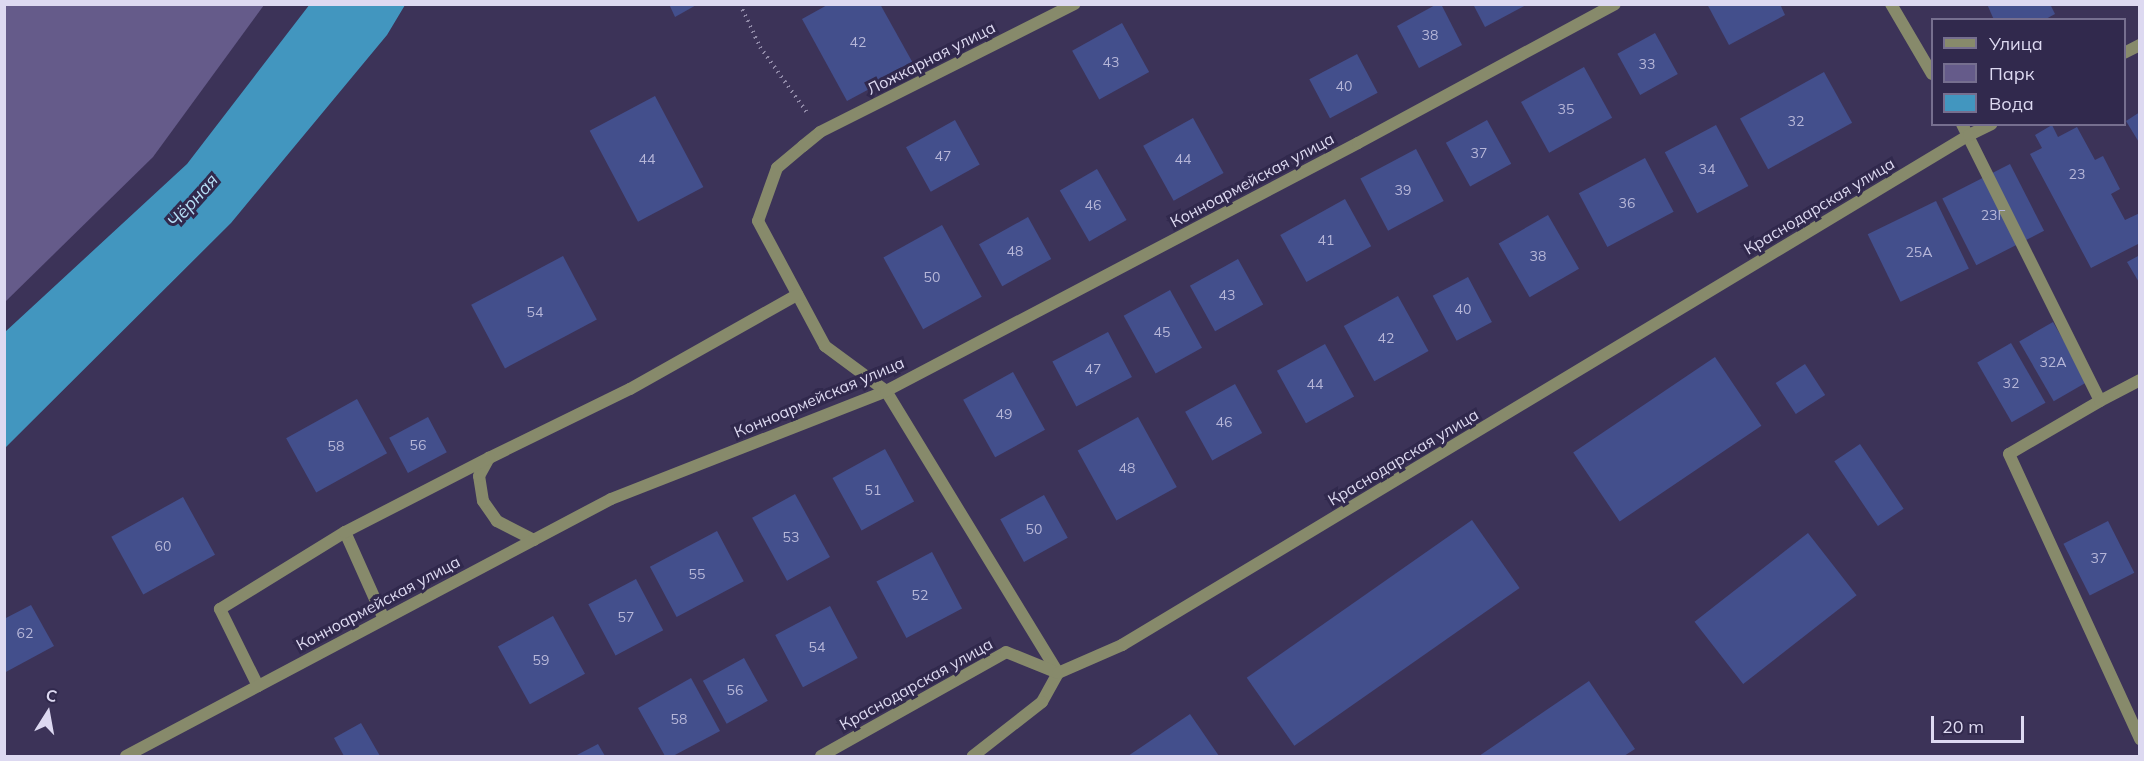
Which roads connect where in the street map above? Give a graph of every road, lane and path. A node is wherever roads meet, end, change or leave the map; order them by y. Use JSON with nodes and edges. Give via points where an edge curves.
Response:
{"nodes":[{"id":1,"x":740,"y":4,"type":"edge"},
{"id":2,"x":1075,"y":4,"type":"edge"},
{"id":3,"x":1615,"y":4,"type":"edge"},
{"id":4,"x":1891,"y":4,"type":"edge"},
{"id":5,"x":1931,"y":72,"type":"edge"},
{"id":6,"x":1983,"y":126,"type":"edge"},
{"id":7,"x":1966,"y":130,"type":"edge"},
{"id":8,"x":820,"y":132,"type":"junction"},
{"id":9,"x":797,"y":295,"type":"junction"},
{"id":10,"x":2139,"y":380,"type":"edge"},
{"id":11,"x":886,"y":391,"type":"junction"},
{"id":12,"x":2100,"y":401,"type":"junction"},
{"id":13,"x":489,"y":458,"type":"junction"},
{"id":14,"x":345,"y":532,"type":"junction"},
{"id":15,"x":534,"y":540,"type":"junction"},
{"id":16,"x":384,"y":619,"type":"junction"},
{"id":17,"x":1058,"y":673,"type":"junction"},
{"id":18,"x":258,"y":686,"type":"junction"},
{"id":19,"x":2139,"y":739,"type":"edge"},
{"id":20,"x":126,"y":756,"type":"edge"},
{"id":21,"x":821,"y":756,"type":"edge"},
{"id":22,"x":973,"y":756,"type":"edge"}],
"edges":[{"from":1,"to":8,"type":"path","via":[[760,47]]},
{"from":2,"to":8,"type":"street","name":"Ложкарная улица"},
{"from":3,"to":11,"type":"street","name":"Конноармейская улица"},
{"from":4,"to":5,"type":"street"},
{"from":6,"to":7,"type":"street","name":"Краснодарская улица"},
{"from":7,"to":12,"type":"street"},
{"from":7,"to":17,"type":"street","name":"Краснодарская улица","via":[[1122,645]]},
{"from":8,"to":9,"type":"street","name":"Ложкарная улица","via":[[777,168],[758,221]]},
{"from":9,"to":11,"type":"street","name":"Ложкарная улица","via":[[825,346]]},
{"from":9,"to":13,"type":"street","via":[[630,389]]},
{"from":10,"to":12,"type":"street"},
{"from":11,"to":15,"type":"street","name":"Конноармейская улица","via":[[611,499]]},
{"from":11,"to":17,"type":"street"},
{"from":12,"to":19,"type":"street","via":[[2008,454]]},
{"from":13,"to":14,"type":"street"},
{"from":13,"to":15,"type":"street","via":[[479,476],[483,501],[497,521]]},
{"from":14,"to":16,"type":"street"},
{"from":14,"to":18,"type":"street","via":[[220,609]]},
{"from":15,"to":16,"type":"street","name":"Конноармейская улица"},
{"from":16,"to":18,"type":"street","name":"Конноармейская улица"},
{"from":17,"to":21,"type":"street","name":"Краснодарская улица","via":[[1006,652]]},
{"from":17,"to":22,"type":"street","via":[[1042,702]]},
{"from":18,"to":20,"type":"street","name":"Конноармейская улица"}]}
